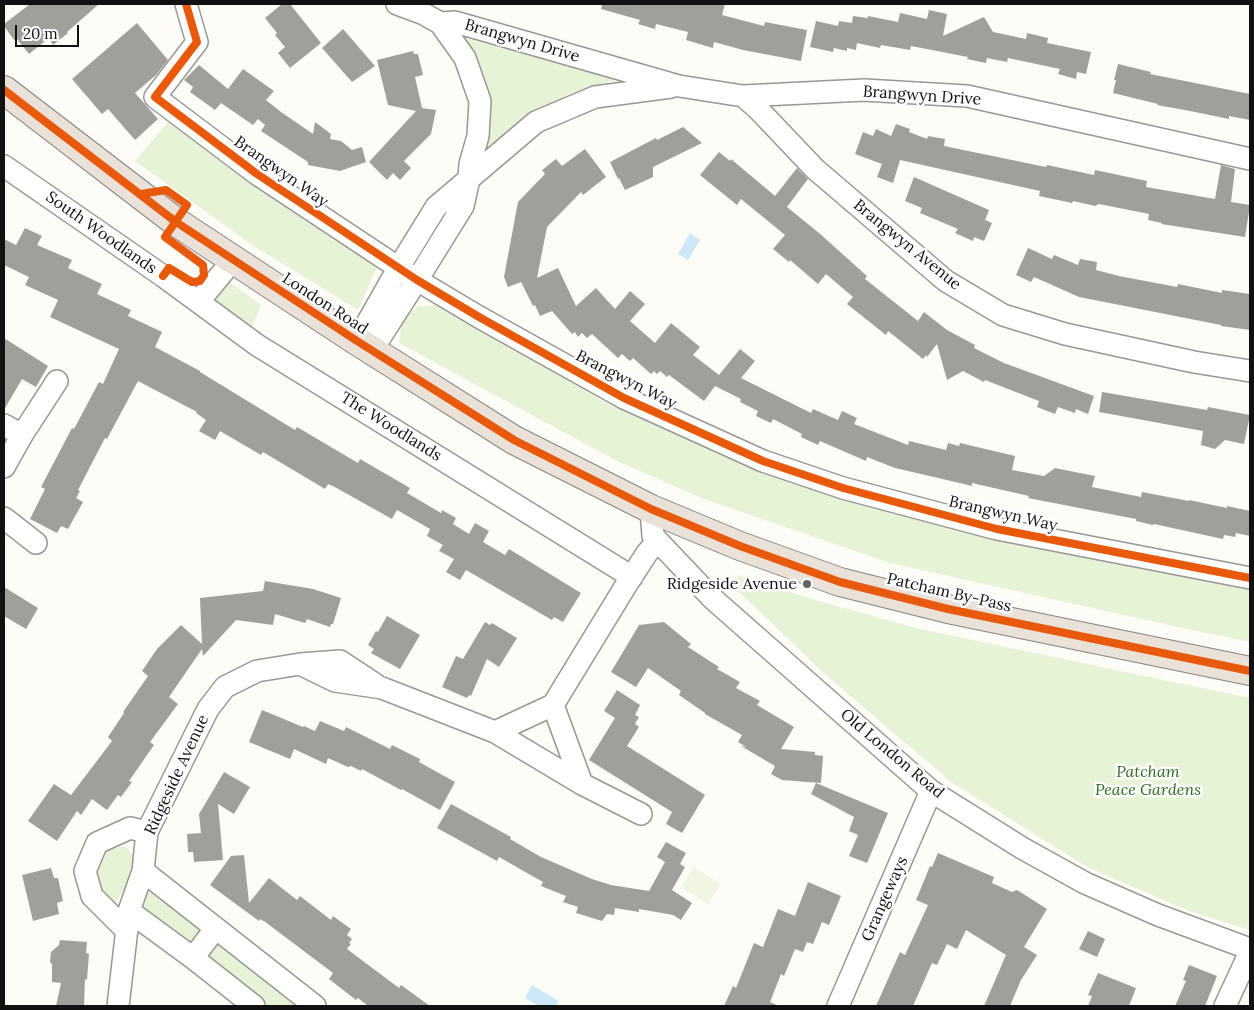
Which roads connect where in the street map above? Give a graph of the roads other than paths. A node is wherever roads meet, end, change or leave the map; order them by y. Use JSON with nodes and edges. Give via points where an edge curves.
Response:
{"nodes":[{"id":1,"x":186,"y":4,"type":"edge"},
{"id":2,"x":397,"y":4,"type":"edge"},
{"id":3,"x":440,"y":23,"type":"junction"},
{"id":4,"x":679,"y":86,"type":"junction"},
{"id":5,"x":4,"y":90,"type":"edge"},
{"id":6,"x":743,"y":96,"type":"junction"},
{"id":7,"x":1250,"y":160,"type":"edge"},
{"id":8,"x":4,"y":166,"type":"edge"},
{"id":9,"x":469,"y":180,"type":"junction"},
{"id":10,"x":233,"y":260,"type":"junction"},
{"id":11,"x":399,"y":268,"type":"junction"},
{"id":12,"x":418,"y":280,"type":"junction"},
{"id":13,"x":199,"y":301,"type":"junction"},
{"id":14,"x":364,"y":346,"type":"junction"},
{"id":15,"x":1250,"y":371,"type":"edge"},
{"id":16,"x":57,"y":381,"type":"dead end"},
{"id":17,"x":13,"y":430,"type":"edge"},
{"id":18,"x":4,"y":467,"type":"edge"},
{"id":19,"x":651,"y":509,"type":"junction"},
{"id":20,"x":4,"y":518,"type":"edge"},
{"id":21,"x":657,"y":542,"type":"junction"},
{"id":22,"x":36,"y":543,"type":"dead end"},
{"id":23,"x":632,"y":577,"type":"junction"},
{"id":24,"x":1250,"y":578,"type":"edge"},
{"id":25,"x":1250,"y":671,"type":"edge"},
{"id":26,"x":553,"y":705,"type":"junction"},
{"id":27,"x":495,"y":732,"type":"junction"},
{"id":28,"x":582,"y":784,"type":"junction"},
{"id":29,"x":932,"y":791,"type":"junction"},
{"id":30,"x":641,"y":814,"type":"dead end"},
{"id":31,"x":147,"y":832,"type":"junction"},
{"id":32,"x":143,"y":871,"type":"junction"},
{"id":33,"x":128,"y":921,"type":"junction"},
{"id":34,"x":215,"y":929,"type":"junction"},
{"id":35,"x":1250,"y":950,"type":"edge"},
{"id":36,"x":193,"y":958,"type":"junction"},
{"id":37,"x":118,"y":1006,"type":"edge"},
{"id":38,"x":254,"y":1006,"type":"edge"},
{"id":39,"x":315,"y":1006,"type":"edge"},
{"id":40,"x":838,"y":1006,"type":"edge"},
{"id":41,"x":1225,"y":1006,"type":"edge"}],
"edges":[{"from":1,"to":11,"type":"street","name":"Brangwyn Way","via":[[197,42],[155,97],[257,174]]},
{"from":2,"to":3,"type":"street"},
{"from":3,"to":4,"type":"street","name":"Brangwyn Drive","via":[[455,22]]},
{"from":3,"to":9,"type":"street","name":"Brangwyn Drive","via":[[465,58],[480,101],[478,136]]},
{"from":4,"to":6,"type":"street","name":"Brangwyn Drive"},
{"from":4,"to":9,"type":"street","name":"Brangwyn Drive","via":[[594,97],[536,122]]},
{"from":5,"to":10,"type":"highway","name":"London Road","via":[[176,222]]},
{"from":6,"to":7,"type":"street","name":"Brangwyn Drive","via":[[864,90],[967,96]]},
{"from":6,"to":15,"type":"street","name":"Brangwyn Avenue","via":[[815,169],[946,281],[1003,315],[1065,334]]},
{"from":8,"to":13,"type":"street","name":"South Woodlands"},
{"from":9,"to":11,"type":"street","name":"Brangwyn Drive","via":[[436,207]]},
{"from":9,"to":12,"type":"street","name":"Brangwyn Drive","via":[[463,206]]},
{"from":10,"to":13,"type":"street"},
{"from":10,"to":14,"type":"highway","name":"London Road"},
{"from":11,"to":12,"type":"street","name":"Brangwyn Way"},
{"from":11,"to":14,"type":"street","name":"Brangwyn Drive"},
{"from":12,"to":14,"type":"street","name":"Brangwyn Drive"},
{"from":12,"to":24,"type":"street","name":"Brangwyn Way","via":[[624,398],[763,461],[843,488],[997,529]]},
{"from":13,"to":23,"type":"street","name":"The Woodlands","via":[[257,345]]},
{"from":14,"to":19,"type":"highway","name":"London Road","via":[[514,440]]},
{"from":16,"to":17,"type":"street"},
{"from":17,"to":18,"type":"street"},
{"from":19,"to":21,"type":"street","via":[[653,536]]},
{"from":19,"to":25,"type":"highway","name":"Patcham By-Pass","via":[[740,546],[846,583],[948,609]]},
{"from":20,"to":22,"type":"street"},
{"from":21,"to":23,"type":"street"},
{"from":21,"to":29,"type":"street","name":"Old London Road","via":[[712,598]]},
{"from":23,"to":26,"type":"street"},
{"from":26,"to":27,"type":"street"},
{"from":26,"to":28,"type":"street"},
{"from":27,"to":28,"type":"street","name":"Ridgeside Avenue"},
{"from":27,"to":31,"type":"street","name":"Ridgeside Avenue","via":[[382,688],[340,661],[257,671],[224,686],[208,709]]},
{"from":28,"to":30,"type":"street","name":"Ridgeside Avenue"},
{"from":29,"to":35,"type":"street","name":"Old London Road","via":[[1085,883]]},
{"from":29,"to":40,"type":"street","name":"Grangeways"},
{"from":31,"to":32,"type":"street","name":"Ridgeside Avenue"},
{"from":31,"to":33,"type":"street","via":[[130,828],[97,843],[85,871],[92,896]]},
{"from":32,"to":33,"type":"street","name":"Ridgeside Avenue"},
{"from":32,"to":34,"type":"street"},
{"from":33,"to":36,"type":"street"},
{"from":33,"to":37,"type":"street","name":"Ridgeside Avenue"},
{"from":34,"to":36,"type":"street"},
{"from":34,"to":39,"type":"street"},
{"from":35,"to":41,"type":"street"},
{"from":36,"to":38,"type":"street"}]}
